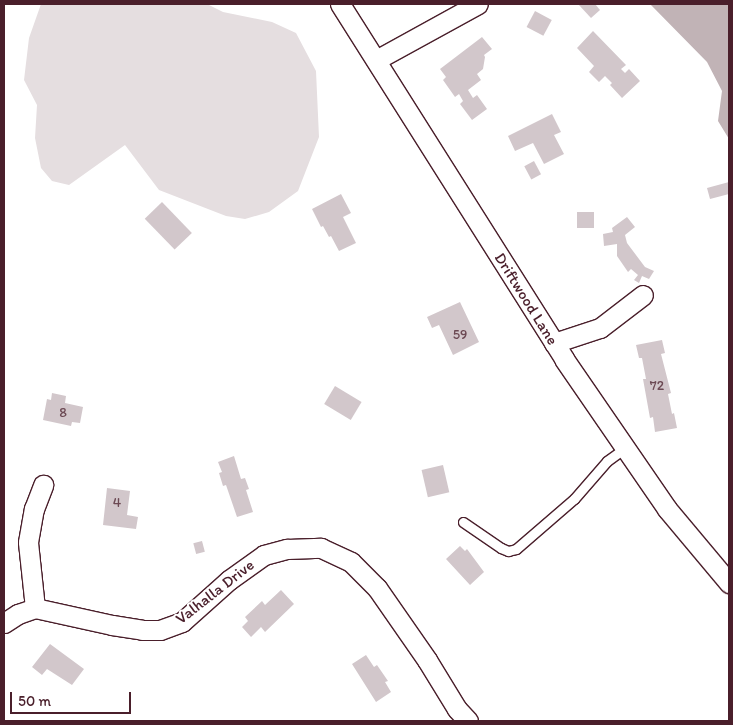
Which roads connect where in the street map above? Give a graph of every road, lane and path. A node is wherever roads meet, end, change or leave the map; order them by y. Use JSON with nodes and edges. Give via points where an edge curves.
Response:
{"nodes":[{"id":1,"x":340,"y":4,"type":"edge"},
{"id":2,"x":478,"y":4,"type":"edge"},
{"id":3,"x":376,"y":60,"type":"junction"},
{"id":4,"x":642,"y":294,"type":"dead end"},
{"id":5,"x":554,"y":343,"type":"junction"},
{"id":6,"x":625,"y":448,"type":"junction"},
{"id":7,"x":43,"y":485,"type":"dead end"},
{"id":8,"x":463,"y":522,"type":"dead end"},
{"id":9,"x":729,"y":583,"type":"edge"},
{"id":10,"x":35,"y":608,"type":"junction"},
{"id":11,"x":4,"y":623,"type":"edge"},
{"id":12,"x":468,"y":721,"type":"edge"}],
"edges":[{"from":1,"to":3,"type":"street","name":"Driftwood Lane"},
{"from":2,"to":3,"type":"street"},
{"from":3,"to":5,"type":"street","name":"Driftwood Lane"},
{"from":4,"to":5,"type":"street","via":[[600,328]]},
{"from":5,"to":6,"type":"street","name":"Driftwood Lane"},
{"from":6,"to":8,"type":"lane","via":[[607,461],[574,499],[516,549],[508,551],[501,548]]},
{"from":6,"to":9,"type":"street","name":"Driftwood Lane","via":[[667,509]]},
{"from":7,"to":10,"type":"street","via":[[34,509],[28,542]]},
{"from":10,"to":11,"type":"street"},
{"from":10,"to":12,"type":"street","name":"Valhalla Drive","via":[[112,625],[160,630],[182,622],[229,580],[264,555],[287,549],[321,548],[350,562],[377,588]]}]}
